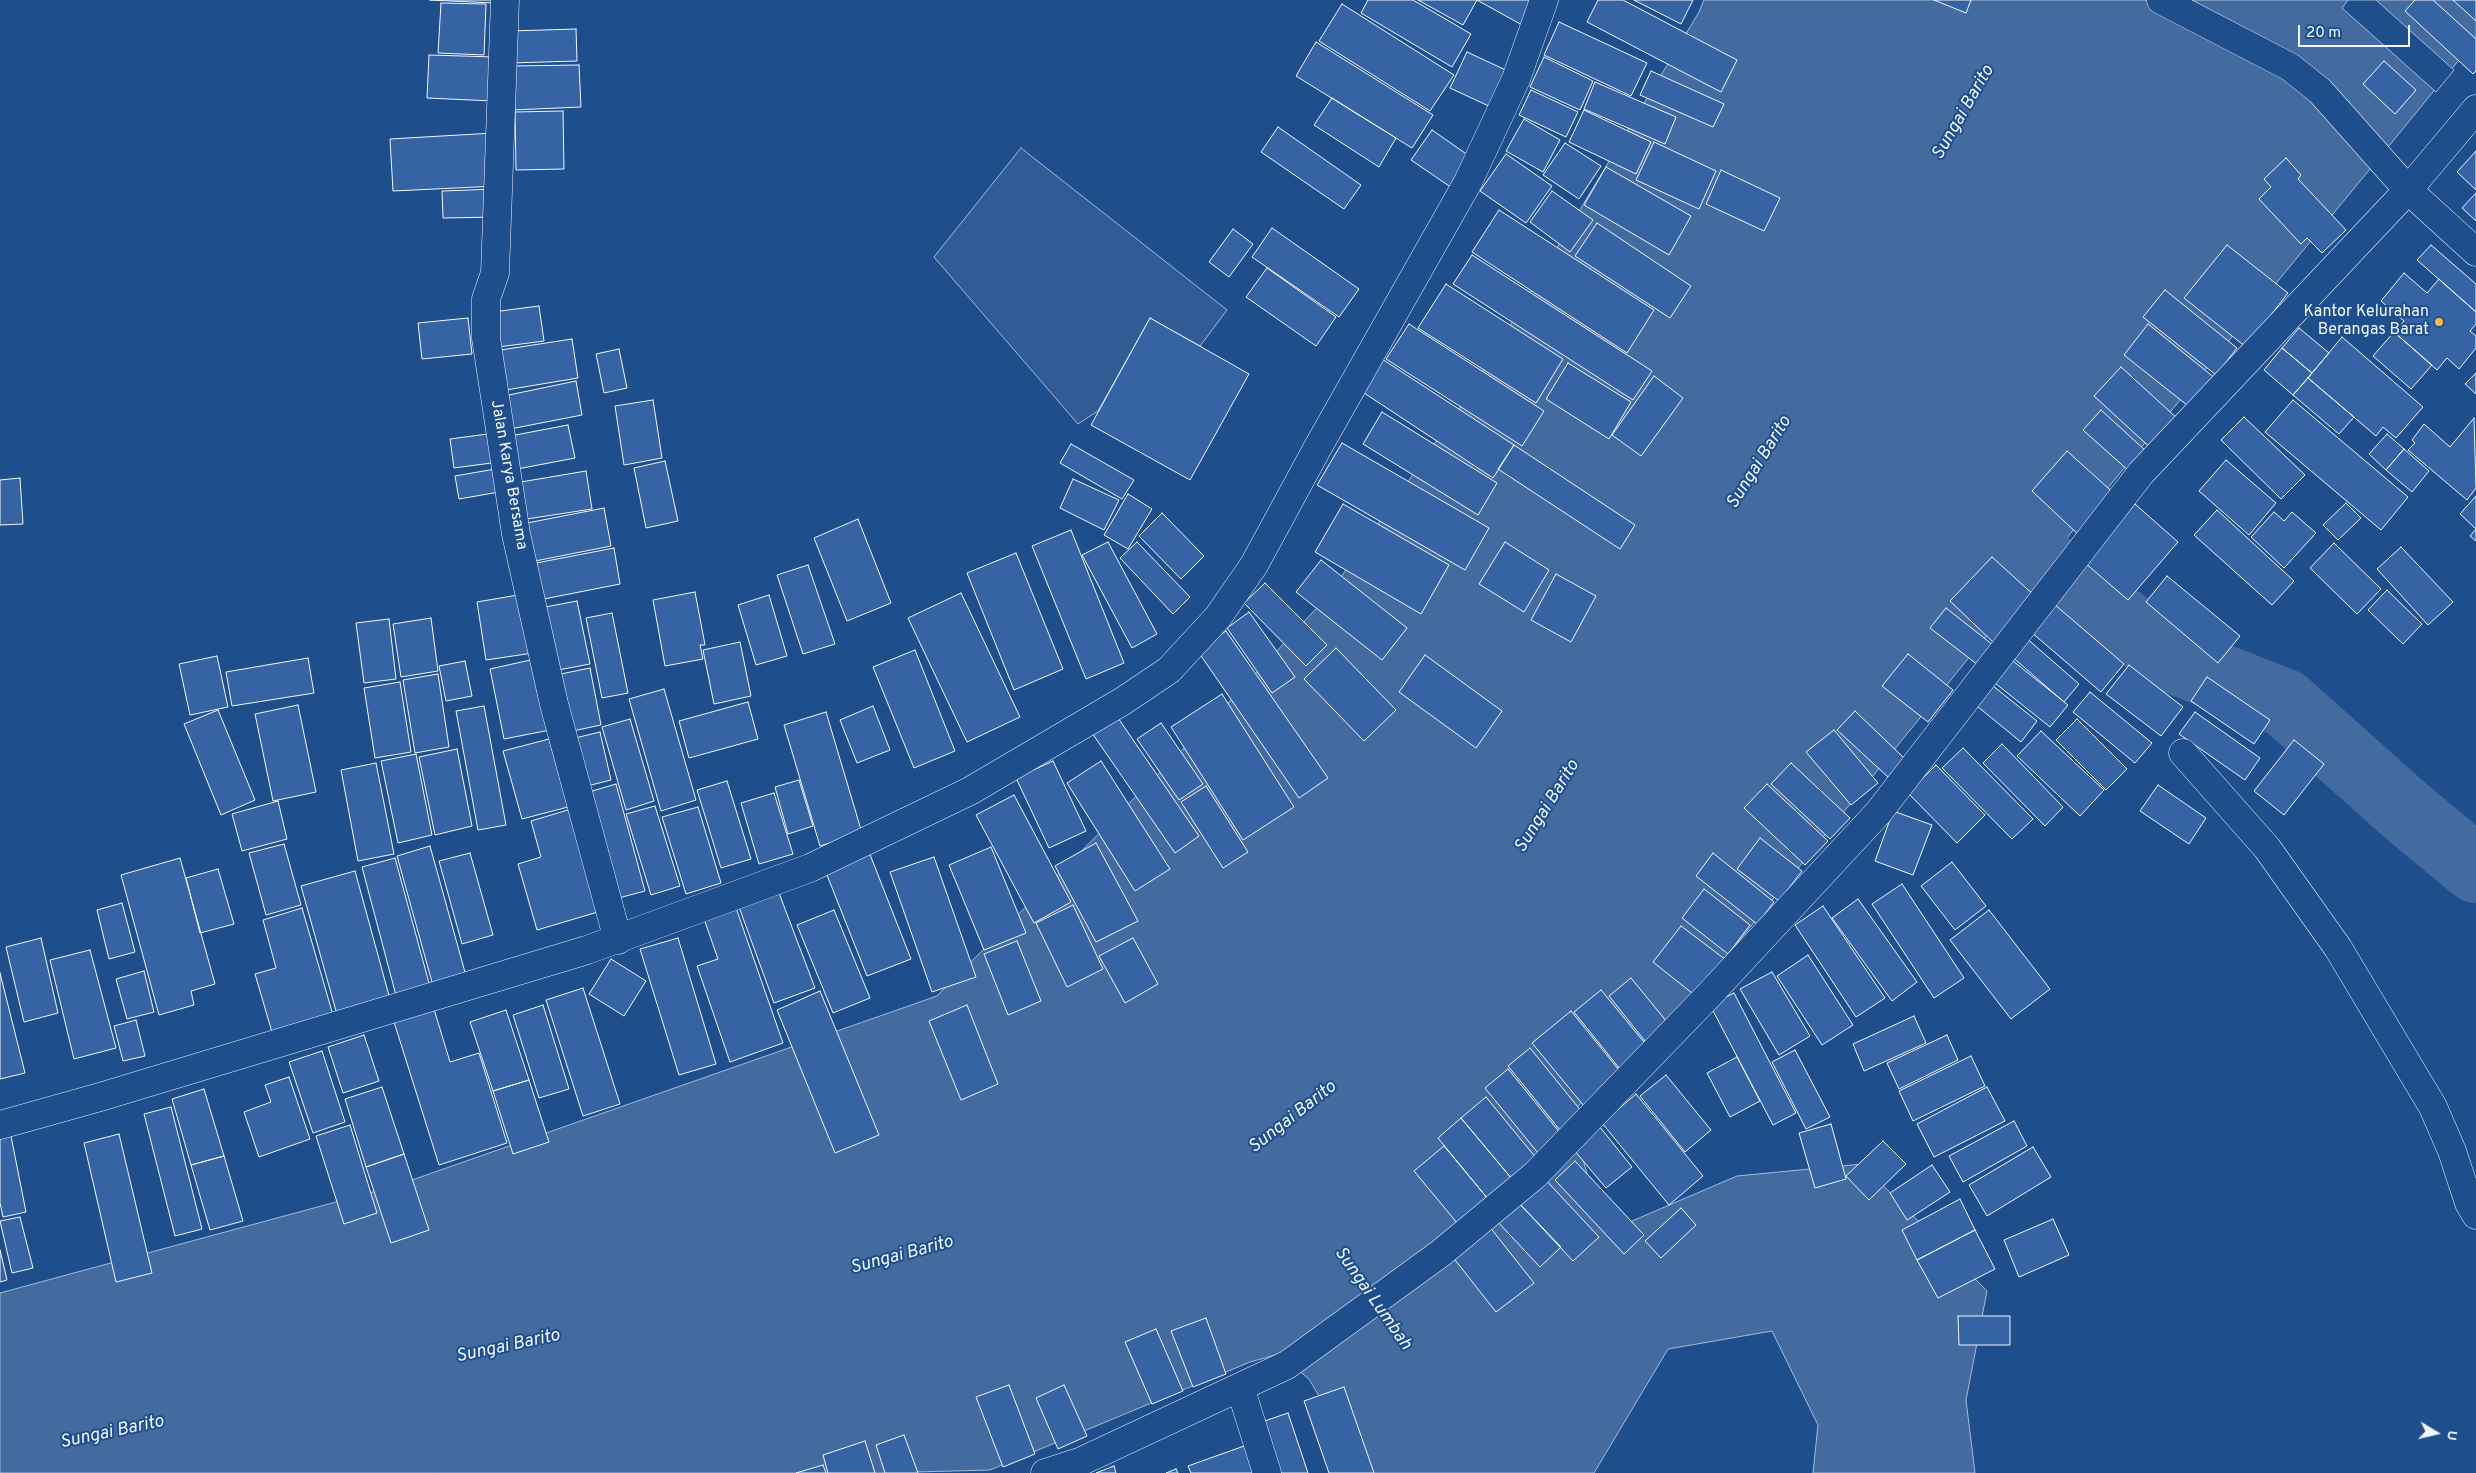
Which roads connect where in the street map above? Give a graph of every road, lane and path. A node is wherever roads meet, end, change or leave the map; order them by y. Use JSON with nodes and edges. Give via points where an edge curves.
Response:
{"nodes":[{"id":1,"x":504,"y":0,"type":"edge"},
{"id":2,"x":1544,"y":0,"type":"edge"},
{"id":3,"x":2162,"y":0,"type":"edge"},
{"id":4,"x":2476,"y":109,"type":"edge"},
{"id":5,"x":2402,"y":182,"type":"junction"},
{"id":6,"x":2476,"y":252,"type":"edge"},
{"id":7,"x":2183,"y":753,"type":"dead end"},
{"id":8,"x":618,"y":940,"type":"junction"},
{"id":9,"x":0,"y":1125,"type":"edge"},
{"id":10,"x":2476,"y":1215,"type":"edge"},
{"id":11,"x":1240,"y":1387,"type":"junction"},
{"id":12,"x":1045,"y":1473,"type":"edge"},
{"id":13,"x":1267,"y":1473,"type":"edge"}],
"edges":[{"from":1,"to":8,"type":"street","name":"Jalan Karya Bersama","via":[[495,273],[486,299],[486,338],[516,534],[554,704]]},
{"from":2,"to":8,"type":"street","via":[[1516,80],[1468,182],[1254,565],[1218,617],[1169,670],[1123,701],[970,791],[810,868]]},
{"from":3,"to":5,"type":"street","via":[[2290,67],[2320,91]]},
{"from":4,"to":5,"type":"street"},
{"from":5,"to":6,"type":"street"},
{"from":5,"to":11,"type":"street","via":[[2141,473],[1878,812],[1709,994],[1535,1174],[1441,1253],[1287,1365]]},
{"from":7,"to":10,"type":"street","via":[[2267,848],[2338,948],[2433,1107]]},
{"from":8,"to":9,"type":"street"},
{"from":11,"to":12,"type":"street","via":[[1082,1461]]},
{"from":11,"to":13,"type":"street"}]}
